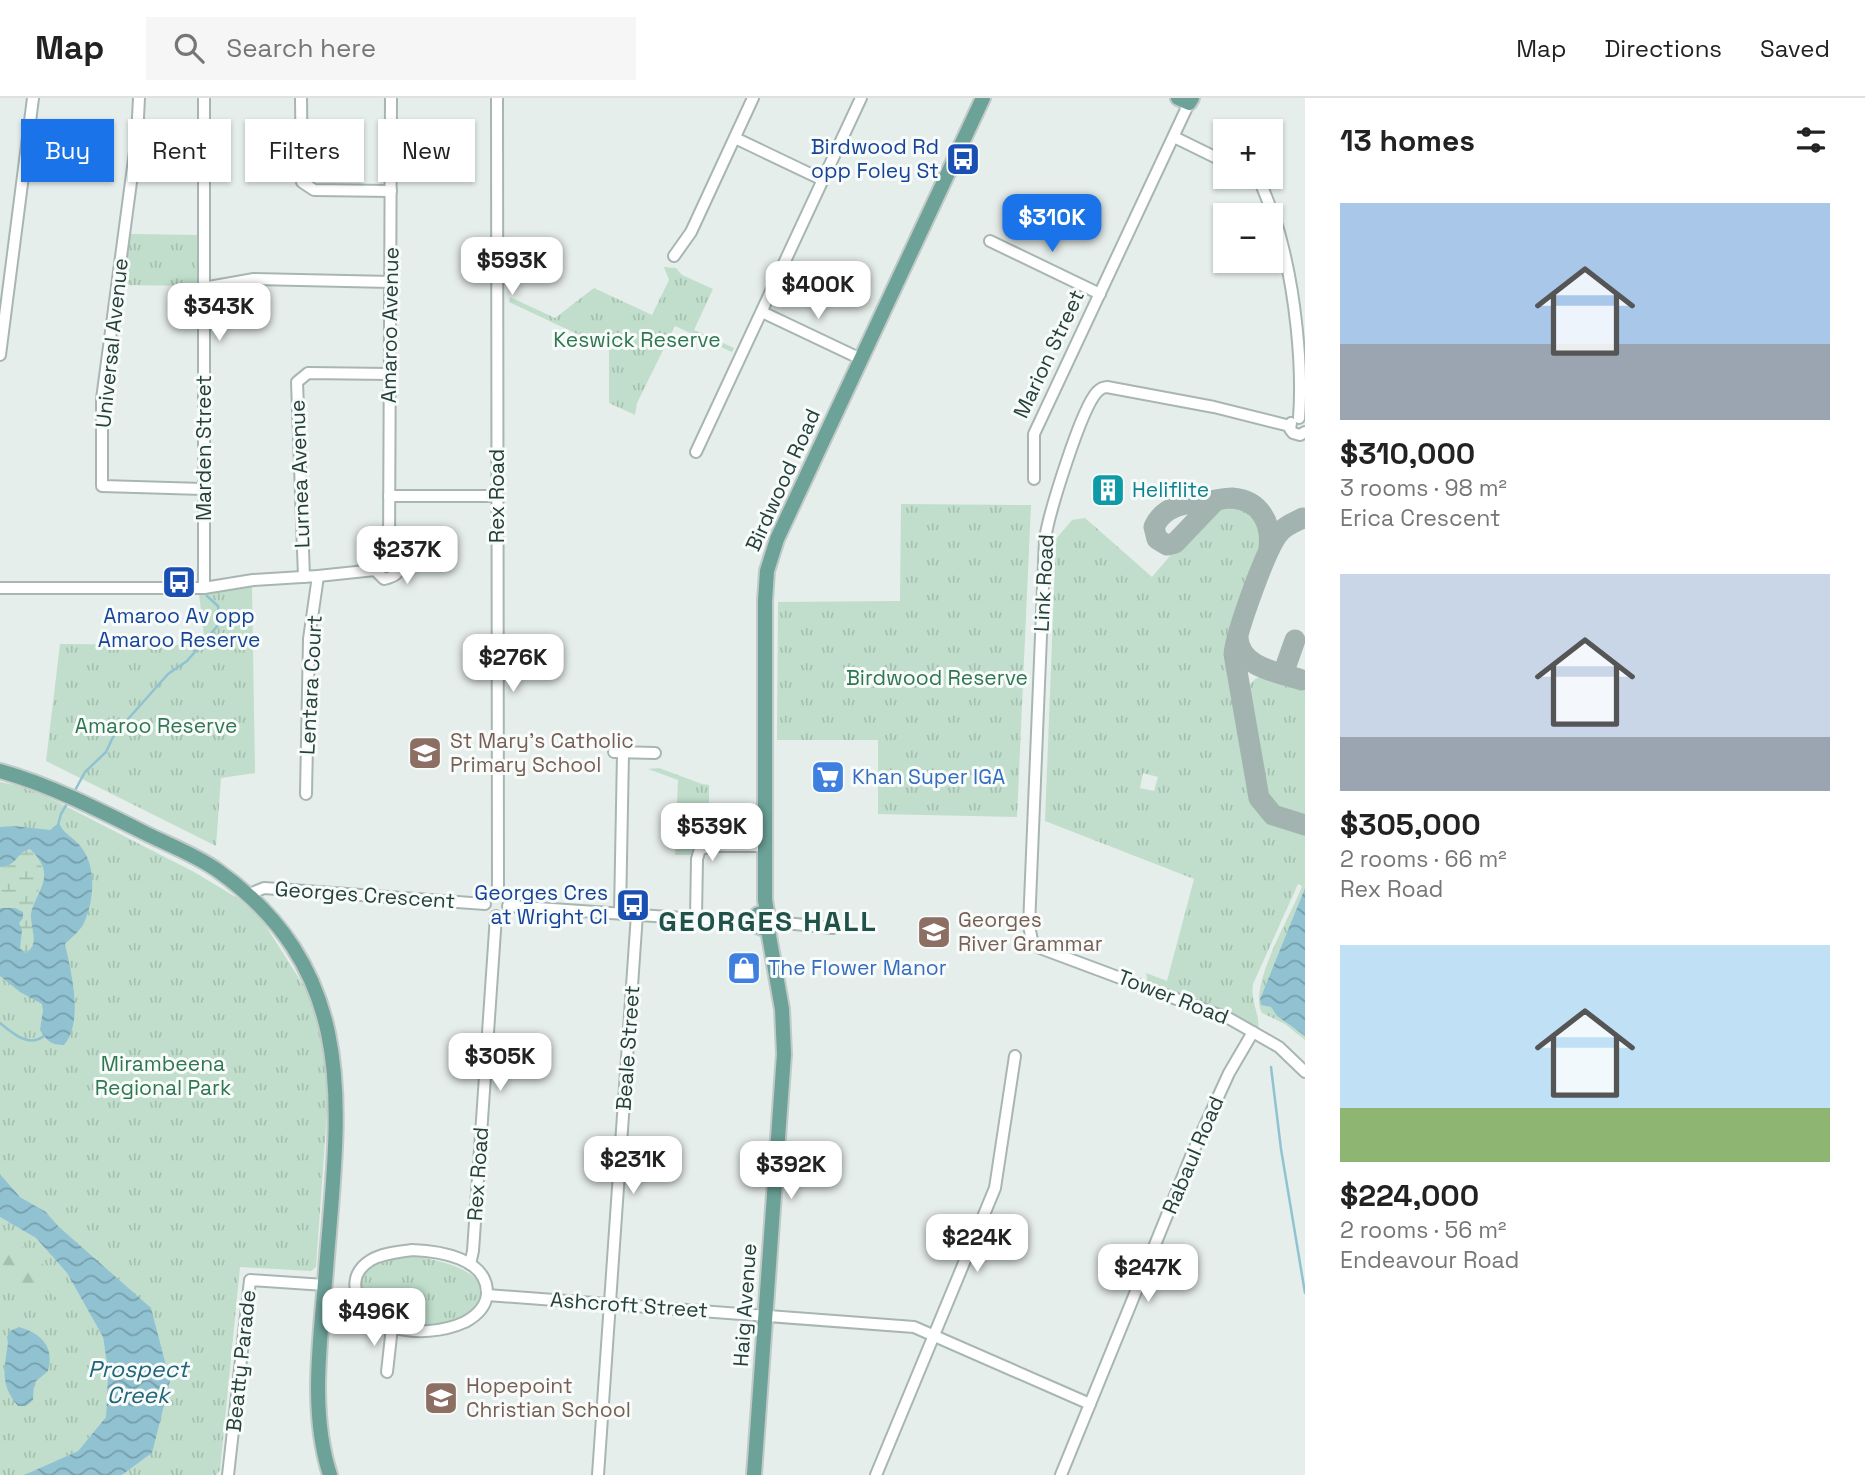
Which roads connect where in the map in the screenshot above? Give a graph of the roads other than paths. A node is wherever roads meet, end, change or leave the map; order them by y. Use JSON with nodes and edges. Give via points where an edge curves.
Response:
{"nodes":[{"id":1,"x":33,"y":98,"type":"edge"},
{"id":2,"x":139,"y":98,"type":"edge"},
{"id":3,"x":204,"y":98,"type":"edge"},
{"id":4,"x":301,"y":98,"type":"edge"},
{"id":5,"x":391,"y":98,"type":"edge"},
{"id":6,"x":497,"y":98,"type":"edge"},
{"id":7,"x":753,"y":98,"type":"edge"},
{"id":8,"x":861,"y":98,"type":"edge"},
{"id":9,"x":983,"y":98,"type":"edge"},
{"id":10,"x":1186,"y":100,"type":"edge"},
{"id":11,"x":735,"y":138,"type":"junction"},
{"id":12,"x":1174,"y":138,"type":"junction"},
{"id":13,"x":1213,"y":156,"type":"edge"},
{"id":14,"x":822,"y":180,"type":"junction"},
{"id":15,"x":1263,"y":189,"type":"edge"},
{"id":16,"x":391,"y":191,"type":"junction"},
{"id":17,"x":990,"y":241,"type":"dead end"},
{"id":18,"x":674,"y":256,"type":"dead end"},
{"id":19,"x":391,"y":282,"type":"junction"},
{"id":20,"x":203,"y":288,"type":"junction"},
{"id":21,"x":1100,"y":294,"type":"junction"},
{"id":22,"x":762,"y":312,"type":"junction"},
{"id":23,"x":0,"y":355,"type":"edge"},
{"id":24,"x":861,"y":359,"type":"junction"},
{"id":25,"x":390,"y":374,"type":"junction"},
{"id":26,"x":1302,"y":420,"type":"edge"},
{"id":27,"x":1290,"y":426,"type":"junction"},
{"id":28,"x":1303,"y":437,"type":"edge"},
{"id":29,"x":696,"y":452,"type":"dead end"},
{"id":30,"x":1034,"y":479,"type":"dead end"},
{"id":31,"x":204,"y":489,"type":"junction"},
{"id":32,"x":389,"y":496,"type":"junction"},
{"id":33,"x":497,"y":496,"type":"junction"},
{"id":34,"x":318,"y":576,"type":"junction"},
{"id":35,"x":304,"y":577,"type":"junction"},
{"id":36,"x":0,"y":588,"type":"edge"},
{"id":37,"x":204,"y":588,"type":"junction"},
{"id":38,"x":655,"y":753,"type":"dead end"},
{"id":39,"x":0,"y":771,"type":"edge"},
{"id":40,"x":306,"y":794,"type":"dead end"},
{"id":41,"x":765,"y":846,"type":"junction"},
{"id":42,"x":498,"y":893,"type":"junction"},
{"id":43,"x":247,"y":895,"type":"junction"},
{"id":44,"x":485,"y":904,"type":"junction"},
{"id":45,"x":508,"y":906,"type":"junction"},
{"id":46,"x":620,"y":913,"type":"junction"},
{"id":47,"x":637,"y":914,"type":"junction"},
{"id":48,"x":496,"y":916,"type":"junction"},
{"id":49,"x":696,"y":918,"type":"junction"},
{"id":50,"x":767,"y":922,"type":"junction"},
{"id":51,"x":833,"y":928,"type":"dead end"},
{"id":52,"x":1032,"y":940,"type":"joint"},
{"id":53,"x":1253,"y":1032,"type":"junction"},
{"id":54,"x":1015,"y":1056,"type":"dead end"},
{"id":55,"x":1305,"y":1072,"type":"edge"},
{"id":56,"x":470,"y":1264,"type":"junction"},
{"id":57,"x":325,"y":1285,"type":"junction"},
{"id":58,"x":487,"y":1295,"type":"junction"},
{"id":59,"x":610,"y":1304,"type":"junction"},
{"id":60,"x":766,"y":1315,"type":"junction"},
{"id":61,"x":392,"y":1327,"type":"junction"},
{"id":62,"x":935,"y":1335,"type":"junction"},
{"id":63,"x":387,"y":1372,"type":"dead end"},
{"id":64,"x":1090,"y":1404,"type":"junction"},
{"id":65,"x":228,"y":1475,"type":"edge"},
{"id":66,"x":330,"y":1475,"type":"edge"},
{"id":67,"x":598,"y":1475,"type":"edge"},
{"id":68,"x":754,"y":1475,"type":"edge"},
{"id":69,"x":876,"y":1475,"type":"edge"},
{"id":70,"x":1061,"y":1475,"type":"edge"}],
"edges":[{"from":1,"to":23,"type":"street"},
{"from":2,"to":31,"type":"street","name":"Universal Avenue","via":[[102,399],[102,486]]},
{"from":3,"to":20,"type":"street","name":"Marden Street"},
{"from":4,"to":16,"type":"street","via":[[302,182],[314,190]]},
{"from":5,"to":16,"type":"street","name":"Amaroo Avenue"},
{"from":6,"to":33,"type":"street","name":"Rex Road"},
{"from":7,"to":11,"type":"street"},
{"from":8,"to":14,"type":"street"},
{"from":9,"to":24,"type":"main road","name":"Birdwood Road"},
{"from":10,"to":12,"type":"street","name":"Marion Street"},
{"from":11,"to":14,"type":"street"},
{"from":11,"to":18,"type":"street","via":[[691,232]]},
{"from":12,"to":13,"type":"street"},
{"from":12,"to":21,"type":"street","name":"Marion Street"},
{"from":14,"to":22,"type":"street"},
{"from":15,"to":26,"type":"street","via":[[1287,263]]},
{"from":16,"to":19,"type":"street","name":"Amaroo Avenue"},
{"from":17,"to":21,"type":"street"},
{"from":19,"to":20,"type":"street","via":[[254,279]]},
{"from":19,"to":25,"type":"street","name":"Amaroo Avenue"},
{"from":20,"to":31,"type":"street","name":"Marden Street"},
{"from":21,"to":30,"type":"street","name":"Marion Street","via":[[1034,434]]},
{"from":22,"to":24,"type":"street"},
{"from":22,"to":29,"type":"street"},
{"from":24,"to":41,"type":"main road","name":"Birdwood Road","via":[[777,539],[767,571]]},
{"from":25,"to":32,"type":"street","name":"Amaroo Avenue"},
{"from":25,"to":35,"type":"street","name":"Lurnea Avenue","via":[[308,373],[297,382]]},
{"from":26,"to":27,"type":"street","via":[[1294,419]]},
{"from":27,"to":28,"type":"street"},
{"from":27,"to":52,"type":"street","name":"Link Road","via":[[1107,387],[1093,397],[1071,451],[1045,539],[1029,917]]},
{"from":31,"to":37,"type":"street","name":"Marden Street"},
{"from":32,"to":33,"type":"street"},
{"from":32,"to":34,"type":"street","name":"Amaroo Avenue","via":[[389,551],[400,564],[394,577],[384,579],[375,569]]},
{"from":33,"to":42,"type":"street","name":"Rex Road"},
{"from":34,"to":35,"type":"street","name":"Amaroo Avenue"},
{"from":34,"to":40,"type":"street","name":"Lentara Court","via":[[309,639]]},
{"from":35,"to":37,"type":"street","name":"Amaroo Avenue"},
{"from":36,"to":37,"type":"street","name":"Amaroo Avenue"},
{"from":38,"to":46,"type":"street","via":[[619,753]]},
{"from":39,"to":43,"type":"main road","via":[[72,796],[215,869]]},
{"from":41,"to":49,"type":"street","via":[[700,849]]},
{"from":41,"to":50,"type":"main road","name":"Birdwood Road"},
{"from":42,"to":44,"type":"street"},
{"from":42,"to":45,"type":"street"},
{"from":43,"to":44,"type":"street","name":"Georges Crescent","via":[[264,888]]},
{"from":43,"to":57,"type":"main road","via":[[303,961],[329,1032],[335,1131]]},
{"from":44,"to":48,"type":"street"},
{"from":45,"to":46,"type":"street"},
{"from":45,"to":48,"type":"street"},
{"from":46,"to":47,"type":"street"},
{"from":47,"to":49,"type":"street"},
{"from":47,"to":59,"type":"street","name":"Beale Street"},
{"from":48,"to":56,"type":"street","name":"Rex Road"},
{"from":49,"to":50,"type":"street"},
{"from":50,"to":51,"type":"street"},
{"from":50,"to":60,"type":"main road","name":"Haig Avenue","via":[[784,1045]]},
{"from":52,"to":53,"type":"street","name":"Tower Road","via":[[1040,948],[1223,1016]]},
{"from":53,"to":55,"type":"street","name":"Tower Road","via":[[1279,1047]]},
{"from":53,"to":64,"type":"street","name":"Rabaul Road","via":[[1192,1153]]},
{"from":54,"to":62,"type":"street","via":[[995,1188]]},
{"from":56,"to":58,"type":"street","via":[[484,1280]]},
{"from":56,"to":61,"type":"street","via":[[439,1252],[412,1250],[380,1256],[363,1266],[355,1279],[357,1297],[371,1315]]},
{"from":57,"to":65,"type":"street","name":"Beatty Parade","via":[[250,1280]]},
{"from":57,"to":66,"type":"main road","via":[[319,1421]]},
{"from":58,"to":59,"type":"street","name":"Ashcroft Street"},
{"from":58,"to":61,"type":"street","via":[[483,1308],[462,1323],[432,1331]]},
{"from":59,"to":60,"type":"street","name":"Ashcroft Street"},
{"from":59,"to":67,"type":"street","name":"Beale Street"},
{"from":60,"to":62,"type":"street","name":"Ashcroft Street","via":[[908,1326]]},
{"from":60,"to":68,"type":"main road","name":"Haig Avenue"},
{"from":61,"to":63,"type":"street"},
{"from":62,"to":64,"type":"street","name":"Ashcroft Street"},
{"from":62,"to":69,"type":"street"},
{"from":64,"to":70,"type":"street","name":"Rabaul Road"}]}
